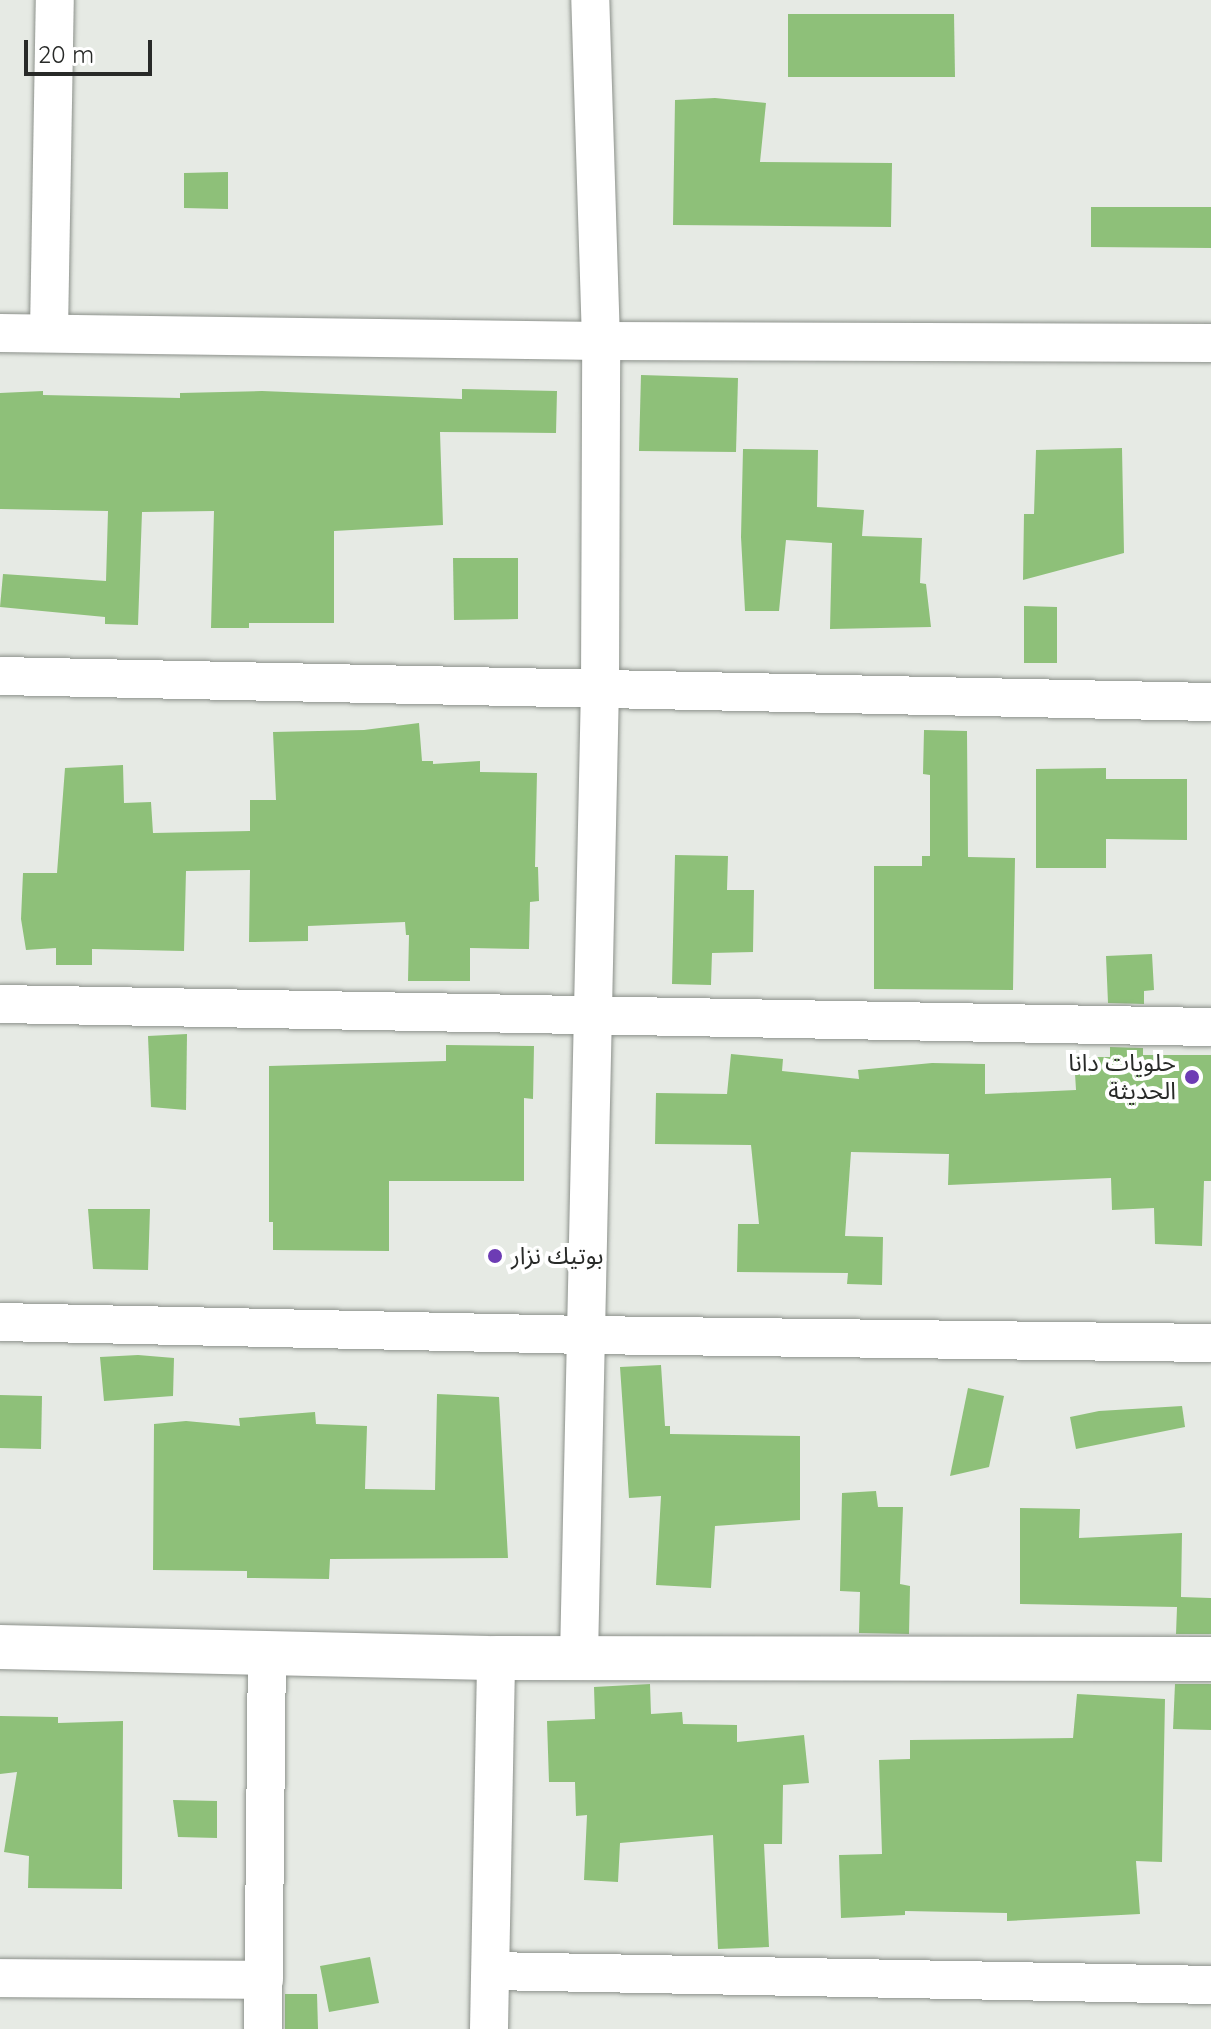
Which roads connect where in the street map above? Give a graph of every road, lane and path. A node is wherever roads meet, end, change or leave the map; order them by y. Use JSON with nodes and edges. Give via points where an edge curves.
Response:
{"nodes":[{"id":1,"x":55,"y":0,"type":"edge"},
{"id":2,"x":590,"y":0,"type":"edge"},
{"id":3,"x":49,"y":332,"type":"junction"},
{"id":4,"x":0,"y":333,"type":"edge"},
{"id":5,"x":601,"y":341,"type":"junction"},
{"id":6,"x":1211,"y":343,"type":"edge"},
{"id":7,"x":0,"y":676,"type":"edge"},
{"id":8,"x":600,"y":690,"type":"junction"},
{"id":9,"x":1211,"y":702,"type":"edge"},
{"id":10,"x":0,"y":1004,"type":"edge"},
{"id":11,"x":593,"y":1017,"type":"junction"},
{"id":12,"x":1211,"y":1027,"type":"edge"},
{"id":13,"x":0,"y":1322,"type":"edge"},
{"id":14,"x":585,"y":1335,"type":"junction"},
{"id":15,"x":1211,"y":1343,"type":"edge"},
{"id":16,"x":0,"y":1647,"type":"edge"},
{"id":17,"x":267,"y":1652,"type":"junction"},
{"id":18,"x":579,"y":1657,"type":"junction"},
{"id":19,"x":496,"y":1658,"type":"junction"},
{"id":20,"x":1211,"y":1659,"type":"edge"},
{"id":21,"x":491,"y":1971,"type":"junction"},
{"id":22,"x":0,"y":1978,"type":"edge"},
{"id":23,"x":264,"y":1980,"type":"junction"},
{"id":24,"x":1211,"y":1985,"type":"edge"},
{"id":25,"x":263,"y":2029,"type":"edge"},
{"id":26,"x":489,"y":2029,"type":"edge"}],
"edges":[{"from":1,"to":3,"type":"street"},
{"from":2,"to":5,"type":"street"},
{"from":3,"to":4,"type":"street"},
{"from":3,"to":5,"type":"street"},
{"from":5,"to":6,"type":"street"},
{"from":5,"to":8,"type":"street"},
{"from":7,"to":8,"type":"street"},
{"from":8,"to":9,"type":"street"},
{"from":8,"to":11,"type":"street"},
{"from":10,"to":11,"type":"street"},
{"from":11,"to":12,"type":"street"},
{"from":11,"to":14,"type":"street"},
{"from":13,"to":14,"type":"street"},
{"from":14,"to":15,"type":"street"},
{"from":14,"to":18,"type":"street"},
{"from":16,"to":17,"type":"street"},
{"from":17,"to":19,"type":"street"},
{"from":17,"to":23,"type":"street"},
{"from":18,"to":19,"type":"street"},
{"from":18,"to":20,"type":"street"},
{"from":19,"to":21,"type":"street"},
{"from":21,"to":24,"type":"street"},
{"from":21,"to":26,"type":"street"},
{"from":22,"to":23,"type":"street"},
{"from":23,"to":25,"type":"street"}]}
